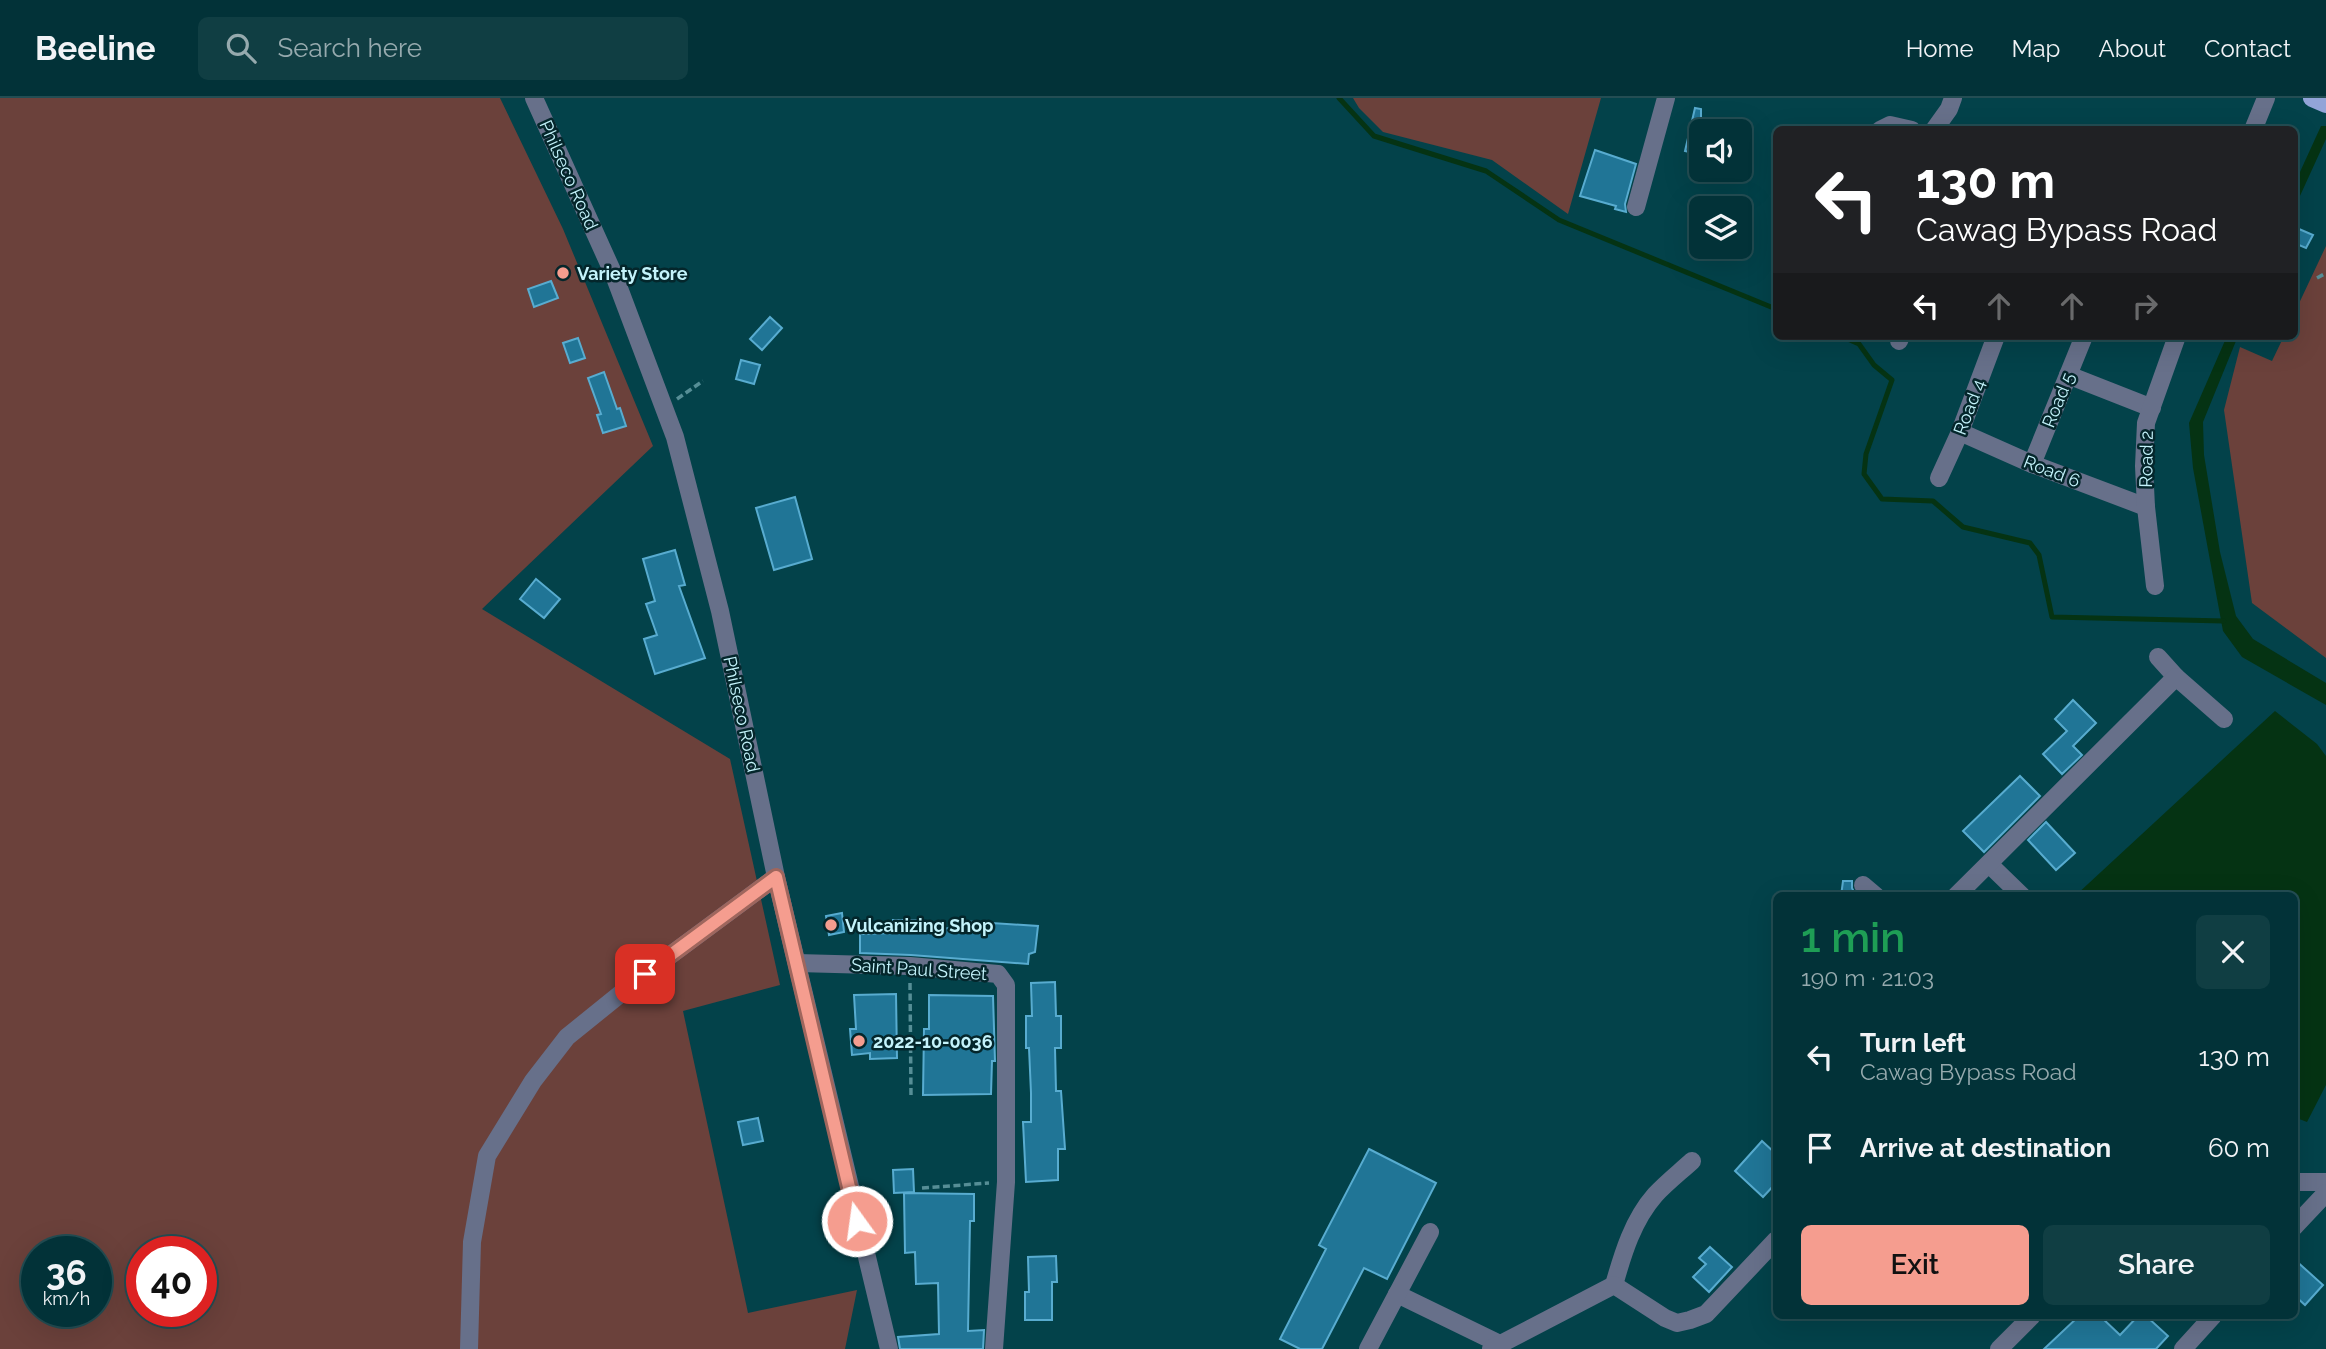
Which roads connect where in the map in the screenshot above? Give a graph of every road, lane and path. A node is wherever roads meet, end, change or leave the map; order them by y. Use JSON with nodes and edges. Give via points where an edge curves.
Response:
{"nodes":[{"id":1,"x":534,"y":98,"type":"edge"},
{"id":2,"x":1666,"y":98,"type":"edge"},
{"id":3,"x":1953,"y":98,"type":"edge"},
{"id":4,"x":2266,"y":98,"type":"edge"},
{"id":5,"x":2312,"y":98,"type":"edge"},
{"id":6,"x":2326,"y":104,"type":"edge"},
{"id":7,"x":1937,"y":126,"type":"edge"},
{"id":8,"x":2255,"y":126,"type":"edge"},
{"id":9,"x":1636,"y":207,"type":"dead end"},
{"id":10,"x":2326,"y":273,"type":"edge"},
{"id":11,"x":2317,"y":278,"type":"dead end"},
{"id":12,"x":1994,"y":340,"type":"edge"},
{"id":13,"x":2082,"y":340,"type":"edge"},
{"id":14,"x":2176,"y":340,"type":"edge"},
{"id":15,"x":2068,"y":375,"type":"junction"},
{"id":16,"x":703,"y":381,"type":"dead end"},
{"id":17,"x":2152,"y":408,"type":"junction"},
{"id":18,"x":664,"y":409,"type":"junction"},
{"id":19,"x":1960,"y":432,"type":"junction"},
{"id":20,"x":2032,"y":464,"type":"junction"},
{"id":21,"x":1939,"y":478,"type":"dead end"},
{"id":22,"x":2146,"y":507,"type":"junction"},
{"id":23,"x":2155,"y":586,"type":"dead end"},
{"id":24,"x":2158,"y":657,"type":"dead end"},
{"id":25,"x":2176,"y":677,"type":"junction"},
{"id":26,"x":2224,"y":719,"type":"dead end"},
{"id":27,"x":1990,"y":865,"type":"junction"},
{"id":28,"x":776,"y":877,"type":"junction"},
{"id":29,"x":1960,"y":892,"type":"edge"},
{"id":30,"x":2018,"y":892,"type":"edge"},
{"id":31,"x":797,"y":963,"type":"junction"},
{"id":32,"x":910,"y":967,"type":"junction"},
{"id":33,"x":911,"y":1096,"type":"dead end"},
{"id":34,"x":1692,"y":1161,"type":"dead end"},
{"id":35,"x":1006,"y":1182,"type":"junction"},
{"id":36,"x":2298,"y":1182,"type":"edge"},
{"id":37,"x":2326,"y":1182,"type":"edge"},
{"id":38,"x":922,"y":1188,"type":"dead end"},
{"id":39,"x":2326,"y":1193,"type":"edge"},
{"id":40,"x":2298,"y":1223,"type":"edge"},
{"id":41,"x":1430,"y":1232,"type":"dead end"},
{"id":42,"x":1773,"y":1243,"type":"edge"},
{"id":43,"x":1614,"y":1285,"type":"junction"},
{"id":44,"x":1397,"y":1294,"type":"junction"},
{"id":45,"x":2029,"y":1319,"type":"edge"},
{"id":46,"x":2210,"y":1319,"type":"edge"},
{"id":47,"x":1496,"y":1347,"type":"edge"},
{"id":48,"x":469,"y":1349,"type":"edge"},
{"id":49,"x":889,"y":1349,"type":"edge"},
{"id":50,"x":994,"y":1349,"type":"edge"},
{"id":51,"x":1368,"y":1349,"type":"edge"},
{"id":52,"x":1999,"y":1349,"type":"edge"},
{"id":53,"x":2183,"y":1349,"type":"edge"}],
"edges":[{"from":1,"to":18,"type":"street","name":"Philseco Road","via":[[614,275]]},
{"from":2,"to":9,"type":"street"},
{"from":3,"to":7,"type":"street"},
{"from":4,"to":8,"type":"street"},
{"from":5,"to":6,"type":"main road"},
{"from":10,"to":11,"type":"path"},
{"from":12,"to":19,"type":"street","name":"Road 4"},
{"from":13,"to":15,"type":"street","name":"Road 5"},
{"from":14,"to":17,"type":"street","name":"Road 2"},
{"from":15,"to":17,"type":"street"},
{"from":15,"to":20,"type":"street","name":"Road 5"},
{"from":16,"to":18,"type":"path"},
{"from":17,"to":22,"type":"street","name":"Road 2","via":[[2146,423]]},
{"from":18,"to":28,"type":"street","name":"Philseco Road","via":[[720,611]]},
{"from":19,"to":20,"type":"street","name":"Road 6"},
{"from":19,"to":21,"type":"street","name":"Road 4"},
{"from":20,"to":22,"type":"street","name":"Road 6"},
{"from":22,"to":23,"type":"street","name":"Road 2"},
{"from":24,"to":25,"type":"street"},
{"from":25,"to":26,"type":"street"},
{"from":25,"to":27,"type":"street"},
{"from":27,"to":29,"type":"street"},
{"from":27,"to":30,"type":"street"},
{"from":28,"to":31,"type":"street","name":"Philseco Road"},
{"from":28,"to":48,"type":"street","via":[[567,1037],[533,1081],[487,1156],[472,1242]]},
{"from":31,"to":32,"type":"street","name":"Saint Paul Street"},
{"from":31,"to":49,"type":"street","name":"Philseco Road"},
{"from":32,"to":33,"type":"path"},
{"from":32,"to":35,"type":"street","name":"Saint Paul Street","via":[[998,974],[1006,985]]},
{"from":34,"to":43,"type":"street","via":[[1655,1195],[1642,1214],[1625,1247]]},
{"from":35,"to":38,"type":"path"},
{"from":35,"to":50,"type":"street","name":"Saint Paul Street"},
{"from":36,"to":37,"type":"street"},
{"from":39,"to":40,"type":"street"},
{"from":41,"to":44,"type":"street"},
{"from":42,"to":43,"type":"street","via":[[1706,1314],[1690,1320],[1677,1323],[1665,1318]]},
{"from":43,"to":47,"type":"street"},
{"from":44,"to":47,"type":"street"},
{"from":44,"to":51,"type":"street"},
{"from":45,"to":52,"type":"street"},
{"from":46,"to":53,"type":"street"}]}
